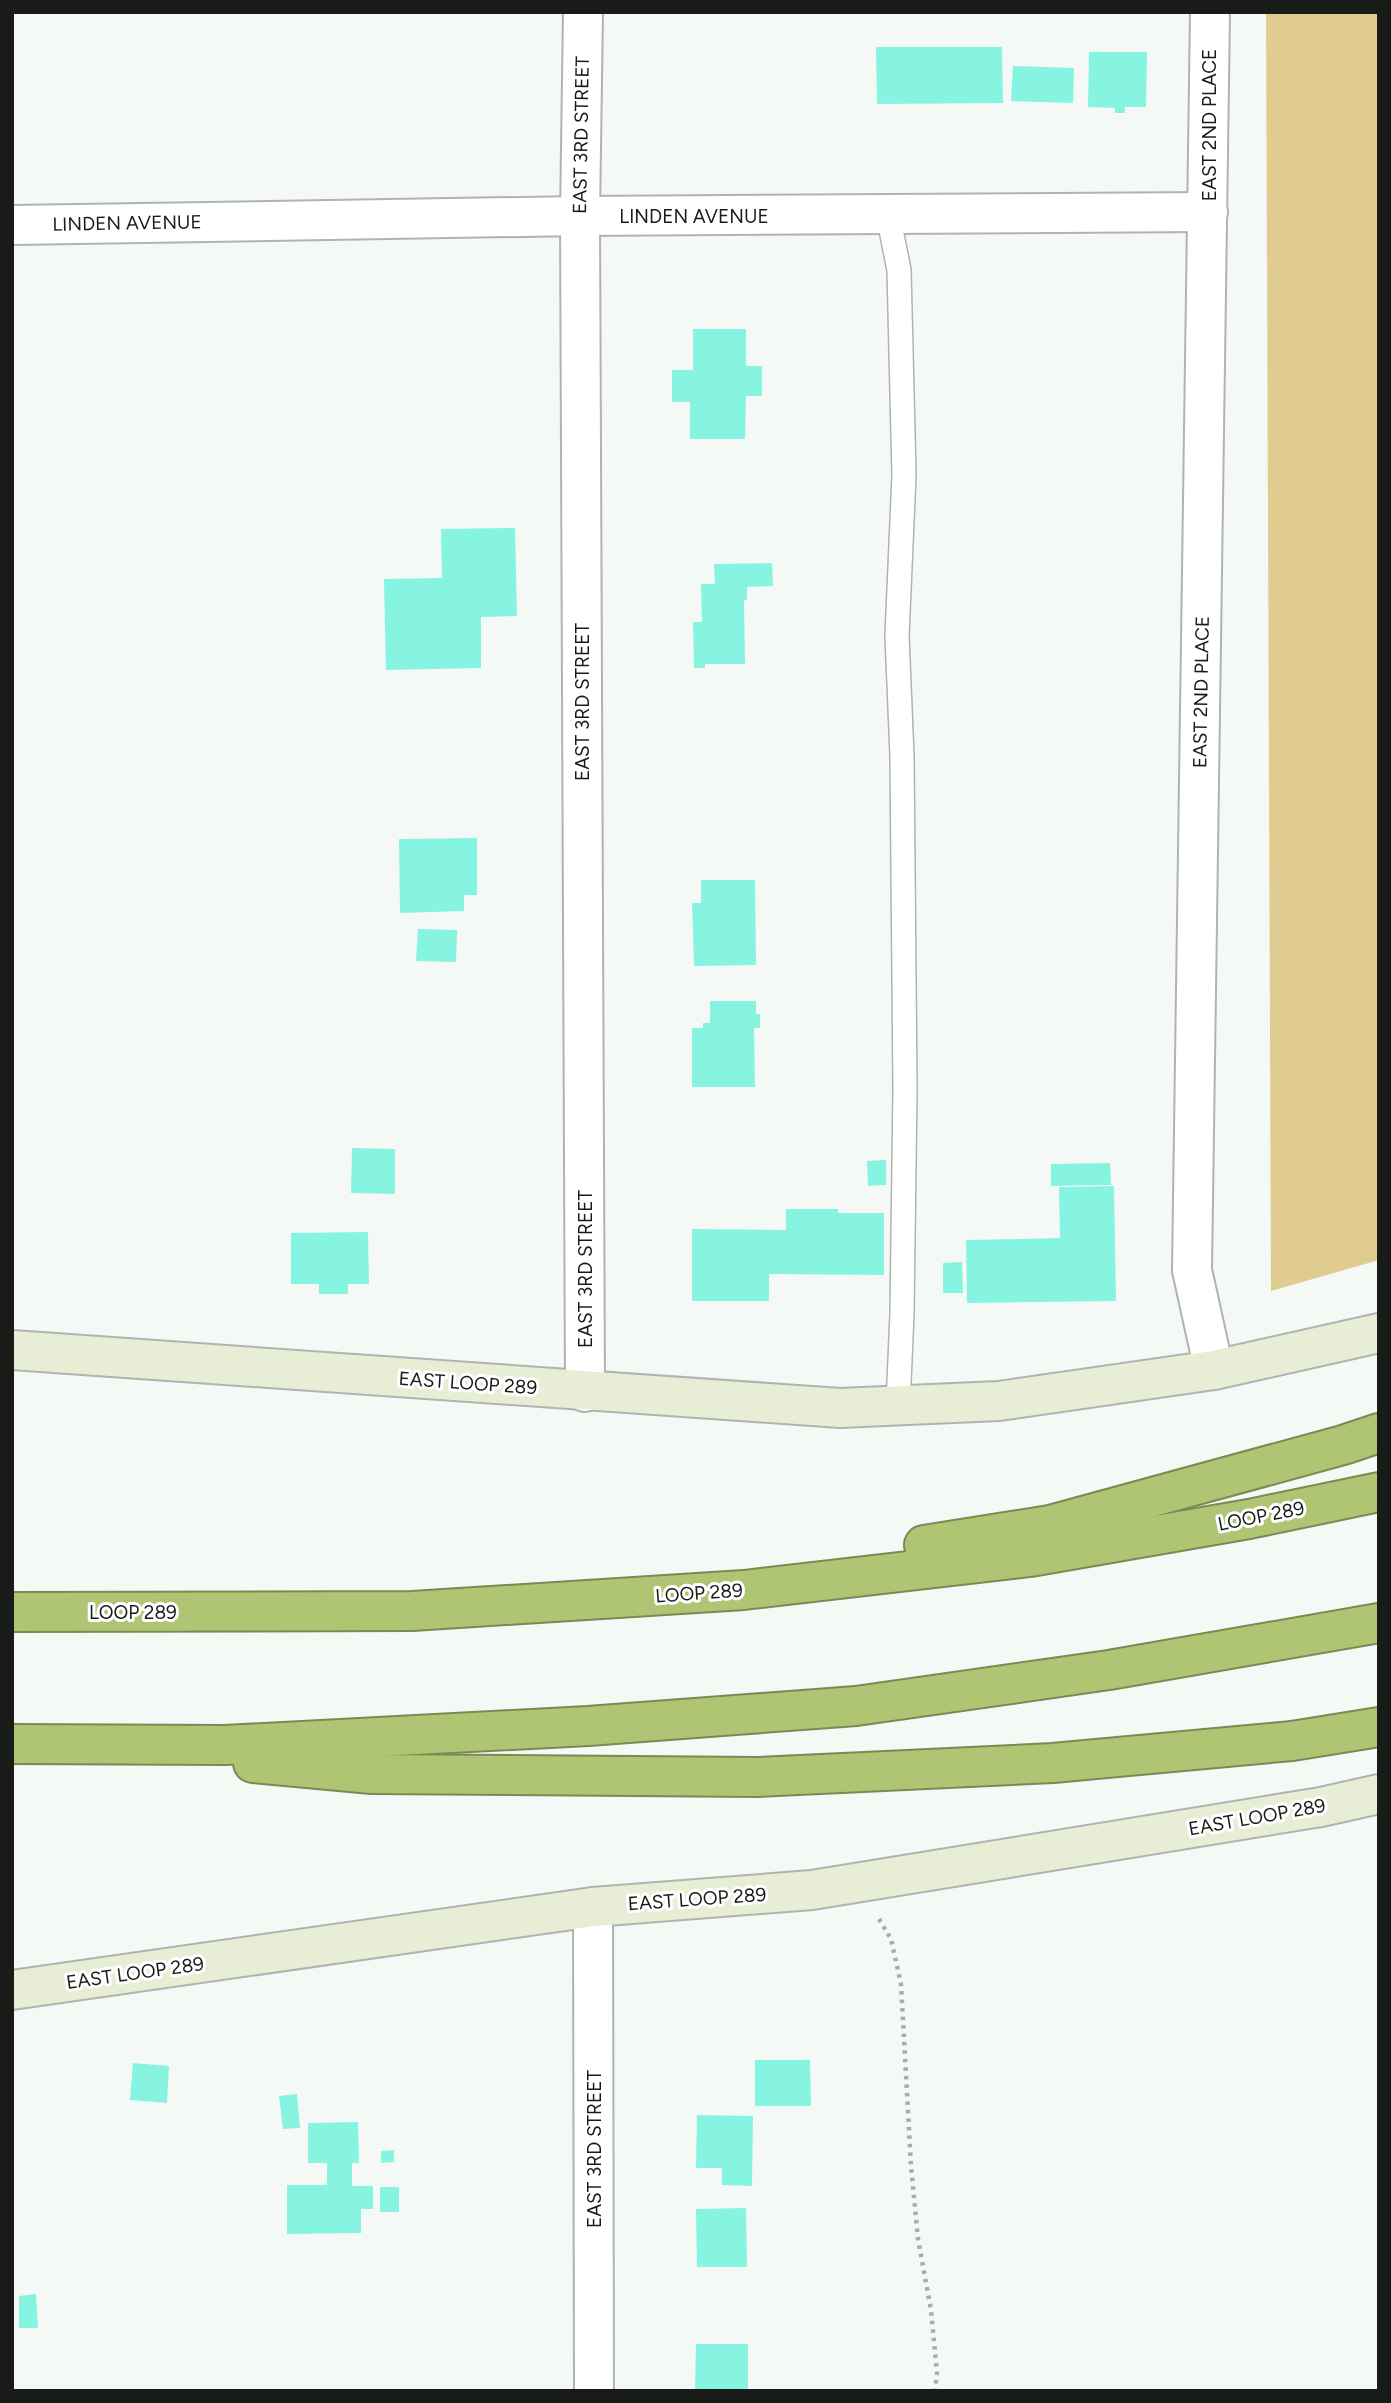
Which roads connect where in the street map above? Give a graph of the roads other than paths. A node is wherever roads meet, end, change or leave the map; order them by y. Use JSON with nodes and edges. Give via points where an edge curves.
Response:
{"nodes":[{"id":1,"x":583,"y":12,"type":"edge"},
{"id":2,"x":1210,"y":12,"type":"edge"},
{"id":3,"x":1208,"y":212,"type":"junction"},
{"id":4,"x":888,"y":215,"type":"junction"},
{"id":5,"x":580,"y":216,"type":"junction"},
{"id":6,"x":12,"y":225,"type":"edge"},
{"id":7,"x":1379,"y":1333,"type":"edge"},
{"id":8,"x":12,"y":1350,"type":"edge"},
{"id":9,"x":1214,"y":1370,"type":"junction"},
{"id":10,"x":585,"y":1392,"type":"junction"},
{"id":11,"x":898,"y":1405,"type":"junction"},
{"id":12,"x":1379,"y":1433,"type":"edge"},
{"id":13,"x":1379,"y":1492,"type":"edge"},
{"id":14,"x":412,"y":1611,"type":"junction"},
{"id":15,"x":12,"y":1612,"type":"edge"},
{"id":16,"x":1379,"y":1623,"type":"edge"},
{"id":17,"x":1379,"y":1727,"type":"edge"},
{"id":18,"x":27,"y":1744,"type":"edge"},
{"id":19,"x":1379,"y":1794,"type":"edge"},
{"id":20,"x":593,"y":1907,"type":"junction"},
{"id":21,"x":12,"y":1990,"type":"edge"},
{"id":22,"x":594,"y":2391,"type":"edge"}],
"edges":[{"from":1,"to":5,"type":"street","name":"EAST 3RD STREET"},
{"from":2,"to":3,"type":"street","name":"EAST 2ND PLACE"},
{"from":3,"to":4,"type":"street","name":"LINDEN AVENUE"},
{"from":3,"to":9,"type":"street","name":"EAST 2ND PLACE","via":[[1192,1270]]},
{"from":4,"to":5,"type":"street","name":"LINDEN AVENUE"},
{"from":4,"to":11,"type":"lane","via":[[899,270],[904,475],[897,636],[905,1088]]},
{"from":5,"to":6,"type":"street","name":"LINDEN AVENUE"},
{"from":5,"to":10,"type":"street","name":"EAST 3RD STREET"},
{"from":7,"to":9,"type":"main road","name":"EAST LOOP 289"},
{"from":8,"to":10,"type":"main road","name":"EAST LOOP 289"},
{"from":9,"to":11,"type":"main road","name":"EAST LOOP 289","via":[[999,1401]]},
{"from":10,"to":11,"type":"main road","name":"EAST LOOP 289","via":[[840,1408]]},
{"from":12,"to":14,"type":"highway","via":[[1050,1525],[732,1576]]},
{"from":13,"to":14,"type":"highway","name":"LOOP 289","via":[[1030,1558],[744,1590]]},
{"from":14,"to":15,"type":"highway","name":"LOOP 289"},
{"from":16,"to":18,"type":"highway","via":[[1109,1671],[856,1706],[225,1745]]},
{"from":17,"to":18,"type":"highway","via":[[1292,1741],[1053,1763],[757,1777],[372,1774]]},
{"from":19,"to":20,"type":"main road","name":"EAST LOOP 289","via":[[813,1890]]},
{"from":20,"to":21,"type":"main road","name":"EAST LOOP 289"},
{"from":20,"to":22,"type":"street","name":"EAST 3RD STREET"}]}
